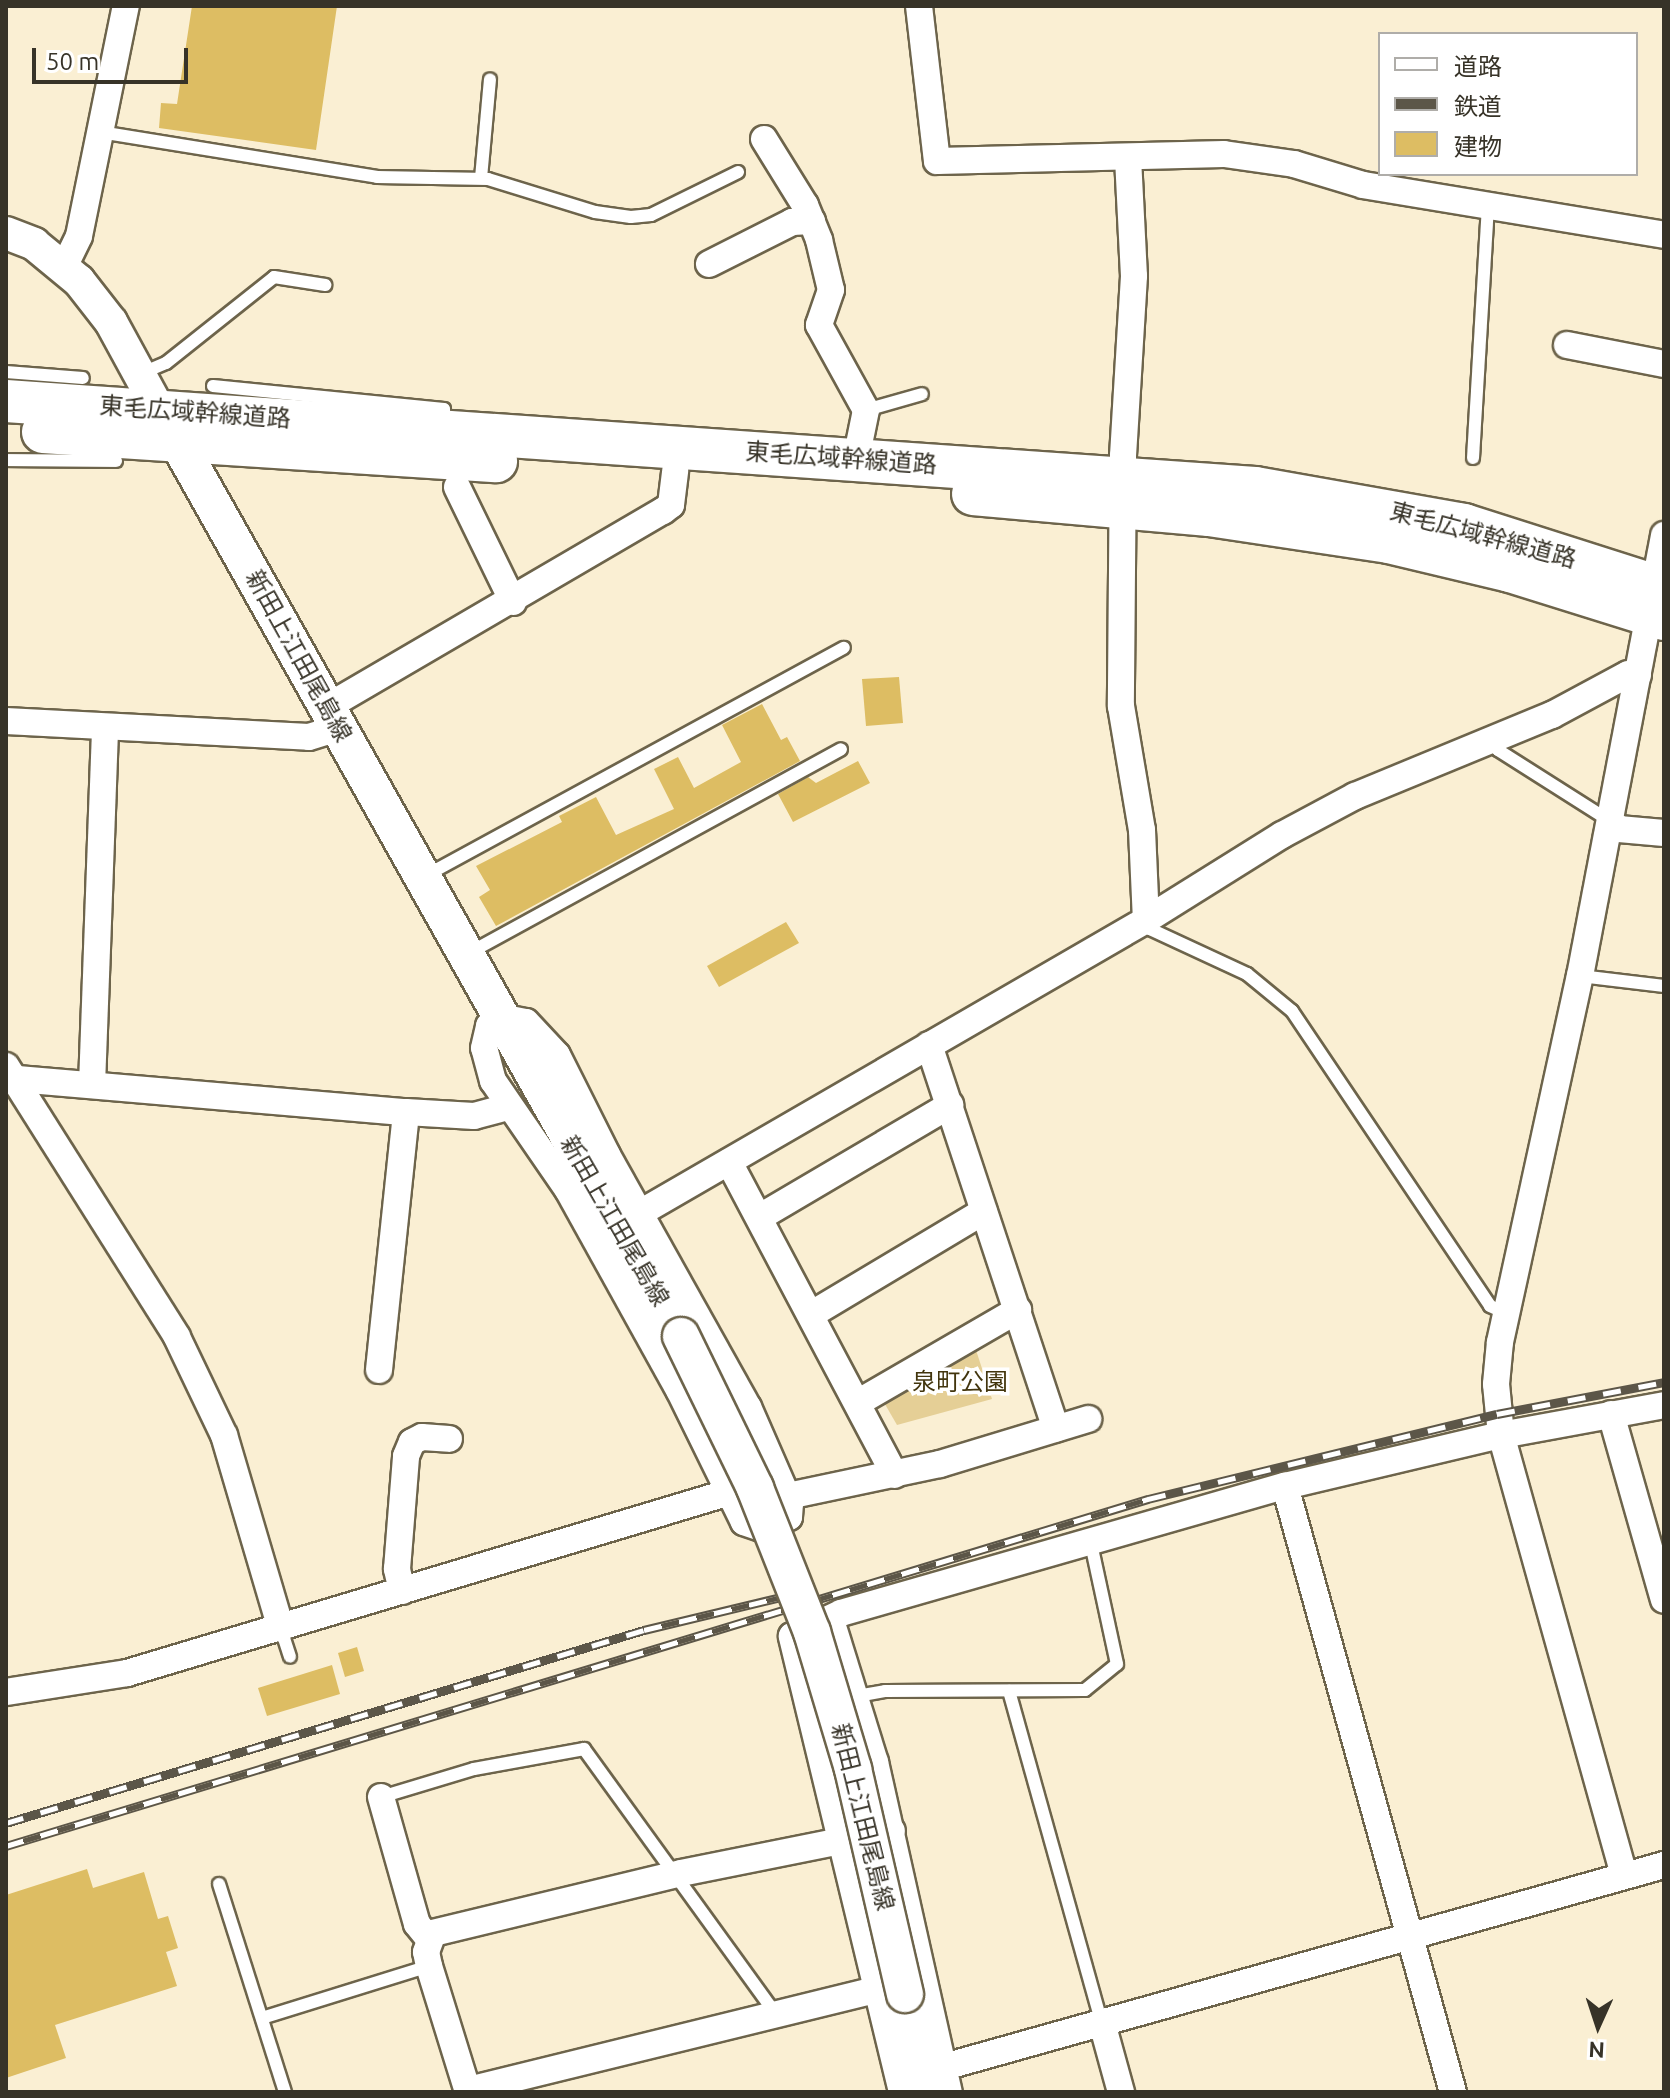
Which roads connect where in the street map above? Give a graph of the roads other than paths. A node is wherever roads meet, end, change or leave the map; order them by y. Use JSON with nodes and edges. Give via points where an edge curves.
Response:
{"nodes":[{"id":1,"x":126,"y":6,"type":"edge"},
{"id":2,"x":919,"y":6,"type":"edge"},
{"id":3,"x":490,"y":79,"type":"dead end"},
{"id":4,"x":100,"y":132,"type":"junction"},
{"id":5,"x":764,"y":139,"type":"dead end"},
{"id":6,"x":1128,"y":158,"type":"junction"},
{"id":7,"x":738,"y":172,"type":"dead end"},
{"id":8,"x":481,"y":178,"type":"junction"},
{"id":9,"x":1488,"y":204,"type":"junction"},
{"id":10,"x":812,"y":221,"type":"junction"},
{"id":11,"x":6,"y":233,"type":"edge"},
{"id":12,"x":1664,"y":235,"type":"edge"},
{"id":13,"x":709,"y":264,"type":"dead end"},
{"id":14,"x":64,"y":267,"type":"junction"},
{"id":15,"x":325,"y":285,"type":"dead end"},
{"id":16,"x":1567,"y":345,"type":"dead end"},
{"id":17,"x":1664,"y":364,"type":"edge"},
{"id":18,"x":6,"y":372,"type":"edge"},
{"id":19,"x":140,"y":374,"type":"junction"},
{"id":20,"x":83,"y":378,"type":"dead end"},
{"id":21,"x":213,"y":386,"type":"dead end"},
{"id":22,"x":922,"y":394,"type":"dead end"},
{"id":23,"x":6,"y":401,"type":"edge"},
{"id":24,"x":330,"y":408,"type":"junction"},
{"id":25,"x":159,"y":410,"type":"junction"},
{"id":26,"x":866,"y":410,"type":"junction"},
{"id":27,"x":6,"y":430,"type":"edge"},
{"id":28,"x":182,"y":444,"type":"junction"},
{"id":29,"x":1473,"y":458,"type":"dead end"},
{"id":30,"x":856,"y":459,"type":"junction"},
{"id":31,"x":6,"y":460,"type":"edge"},
{"id":32,"x":116,"y":461,"type":"dead end"},
{"id":33,"x":675,"y":470,"type":"junction"},
{"id":34,"x":457,"y":487,"type":"dead end"},
{"id":35,"x":1123,"y":491,"type":"junction"},
{"id":36,"x":1664,"y":535,"type":"edge"},
{"id":37,"x":513,"y":602,"type":"junction"},
{"id":38,"x":1658,"y":602,"type":"edge"},
{"id":39,"x":844,"y":648,"type":"dead end"},
{"id":40,"x":1638,"y":675,"type":"junction"},
{"id":41,"x":333,"y":718,"type":"junction"},
{"id":42,"x":6,"y":721,"type":"edge"},
{"id":43,"x":105,"y":729,"type":"junction"},
{"id":44,"x":1491,"y":739,"type":"junction"},
{"id":45,"x":841,"y":749,"type":"dead end"},
{"id":46,"x":1610,"y":821,"type":"junction"},
{"id":47,"x":1664,"y":833,"type":"edge"},
{"id":48,"x":423,"y":876,"type":"junction"},
{"id":49,"x":1146,"y":920,"type":"junction"},
{"id":50,"x":467,"y":954,"type":"junction"},
{"id":51,"x":1580,"y":976,"type":"junction"},
{"id":52,"x":1664,"y":986,"type":"edge"},
{"id":53,"x":500,"y":1017,"type":"junction"},
{"id":54,"x":929,"y":1045,"type":"junction"},
{"id":55,"x":9,"y":1074,"type":"edge"},
{"id":56,"x":92,"y":1085,"type":"junction"},
{"id":57,"x":950,"y":1105,"type":"junction"},
{"id":58,"x":507,"y":1107,"type":"junction"},
{"id":59,"x":406,"y":1112,"type":"junction"},
{"id":60,"x":729,"y":1162,"type":"junction"},
{"id":61,"x":984,"y":1211,"type":"junction"},
{"id":62,"x":640,"y":1213,"type":"junction"},
{"id":63,"x":760,"y":1217,"type":"junction"},
{"id":64,"x":1018,"y":1310,"type":"junction"},
{"id":65,"x":1506,"y":1313,"type":"junction"},
{"id":66,"x":812,"y":1314,"type":"junction"},
{"id":67,"x":379,"y":1370,"type":"dead end"},
{"id":68,"x":859,"y":1402,"type":"junction"},
{"id":69,"x":1664,"y":1405,"type":"edge"},
{"id":70,"x":1611,"y":1414,"type":"junction"},
{"id":71,"x":1088,"y":1419,"type":"dead end"},
{"id":72,"x":1056,"y":1428,"type":"junction"},
{"id":73,"x":1501,"y":1435,"type":"junction"},
{"id":74,"x":449,"y":1439,"type":"dead end"},
{"id":75,"x":895,"y":1475,"type":"junction"},
{"id":76,"x":1285,"y":1486,"type":"junction"},
{"id":77,"x":730,"y":1492,"type":"junction"},
{"id":78,"x":788,"y":1496,"type":"junction"},
{"id":79,"x":1090,"y":1539,"type":"junction"},
{"id":80,"x":402,"y":1591,"type":"junction"},
{"id":81,"x":1664,"y":1600,"type":"edge"},
{"id":82,"x":831,"y":1620,"type":"junction"},
{"id":83,"x":281,"y":1629,"type":"junction"},
{"id":84,"x":290,"y":1657,"type":"dead end"},
{"id":85,"x":1009,"y":1691,"type":"junction"},
{"id":86,"x":6,"y":1692,"type":"edge"},
{"id":87,"x":857,"y":1696,"type":"junction"},
{"id":88,"x":381,"y":1797,"type":"joint"},
{"id":89,"x":892,"y":1831,"type":"junction"},
{"id":90,"x":844,"y":1841,"type":"junction"},
{"id":91,"x":1664,"y":1865,"type":"edge"},
{"id":92,"x":677,"y":1874,"type":"junction"},
{"id":93,"x":1624,"y":1875,"type":"junction"},
{"id":94,"x":219,"y":1884,"type":"dead end"},
{"id":95,"x":429,"y":1939,"type":"junction"},
{"id":96,"x":1410,"y":1939,"type":"junction"},
{"id":97,"x":429,"y":1966,"type":"junction"},
{"id":98,"x":892,"y":1992,"type":"junction"},
{"id":99,"x":775,"y":2013,"type":"junction"},
{"id":100,"x":262,"y":2018,"type":"junction"},
{"id":101,"x":1102,"y":2023,"type":"junction"},
{"id":102,"x":940,"y":2084,"type":"edge"},
{"id":103,"x":468,"y":2091,"type":"edge"},
{"id":104,"x":285,"y":2092,"type":"edge"},
{"id":105,"x":902,"y":2092,"type":"edge"},
{"id":106,"x":1121,"y":2092,"type":"edge"},
{"id":107,"x":1453,"y":2092,"type":"edge"}],
"edges":[{"from":1,"to":4,"type":"street"},
{"from":2,"to":6,"type":"street","via":[[937,161]]},
{"from":3,"to":8,"type":"lane"},
{"from":4,"to":8,"type":"lane","via":[[377,177]]},
{"from":4,"to":14,"type":"street","via":[[79,236]]},
{"from":5,"to":10,"type":"street"},
{"from":6,"to":9,"type":"street","via":[[1224,154],[1294,164],[1363,185]]},
{"from":6,"to":35,"type":"street","via":[[1134,276]]},
{"from":7,"to":8,"type":"lane","via":[[642,217],[595,212]]},
{"from":9,"to":12,"type":"street"},
{"from":9,"to":29,"type":"lane"},
{"from":10,"to":13,"type":"street","via":[[792,222]]},
{"from":10,"to":26,"type":"street","via":[[831,282],[819,325]]},
{"from":11,"to":14,"type":"street","via":[[34,244]]},
{"from":14,"to":19,"type":"street","via":[[95,299]]},
{"from":15,"to":19,"type":"lane","via":[[274,277],[166,363]]},
{"from":16,"to":17,"type":"street"},
{"from":18,"to":20,"type":"lane"},
{"from":19,"to":25,"type":"street"},
{"from":21,"to":24,"type":"lane"},
{"from":22,"to":26,"type":"lane"},
{"from":23,"to":25,"type":"highway","name":"東毛広域幹線道路"},
{"from":24,"to":25,"type":"highway","name":"東毛広域幹線道路"},
{"from":24,"to":30,"type":"highway","name":"東毛広域幹線道路","via":[[445,429]]},
{"from":25,"to":28,"type":"main road","name":"新田上江田尾島線"},
{"from":26,"to":30,"type":"street"},
{"from":27,"to":28,"type":"highway","name":"東毛広域幹線道路"},
{"from":28,"to":33,"type":"highway","name":"東毛広域幹線道路"},
{"from":28,"to":41,"type":"main road","name":"新田上江田尾島線"},
{"from":30,"to":35,"type":"highway","name":"東毛広域幹線道路","via":[[985,467]]},
{"from":31,"to":32,"type":"lane"},
{"from":33,"to":35,"type":"highway","name":"東毛広域幹線道路"},
{"from":33,"to":37,"type":"street","via":[[671,505]]},
{"from":34,"to":37,"type":"street"},
{"from":35,"to":38,"type":"highway","name":"東毛広域幹線道路","via":[[1303,494],[1420,515]]},
{"from":35,"to":49,"type":"street","via":[[1121,706],[1142,830]]},
{"from":36,"to":38,"type":"street"},
{"from":37,"to":41,"type":"street"},
{"from":38,"to":40,"type":"street"},
{"from":39,"to":48,"type":"lane"},
{"from":40,"to":44,"type":"street","via":[[1628,674]]},
{"from":40,"to":46,"type":"street"},
{"from":41,"to":43,"type":"street","via":[[309,737]]},
{"from":41,"to":48,"type":"main road","name":"新田上江田尾島線"},
{"from":42,"to":43,"type":"street"},
{"from":43,"to":56,"type":"street"},
{"from":44,"to":46,"type":"lane","via":[[1498,750]]},
{"from":44,"to":49,"type":"street","via":[[1355,796]]},
{"from":45,"to":50,"type":"lane"},
{"from":46,"to":47,"type":"street","via":[[1619,829]]},
{"from":46,"to":51,"type":"street"},
{"from":48,"to":50,"type":"main road","name":"新田上江田尾島線"},
{"from":49,"to":54,"type":"street"},
{"from":49,"to":65,"type":"lane","via":[[1150,929],[1247,974],[1292,1011],[1490,1306]]},
{"from":50,"to":53,"type":"main road","name":"新田上江田尾島線"},
{"from":51,"to":52,"type":"lane"},
{"from":51,"to":65,"type":"street"},
{"from":53,"to":58,"type":"street","via":[[489,1026],[484,1048]]},
{"from":53,"to":62,"type":"street","via":[[517,1018],[539,1031],[578,1093]]},
{"from":53,"to":98,"type":"main road","name":"新田上江田尾島線","bridge":true,"via":[[681,1336],[755,1488],[816,1644],[853,1769]]},
{"from":54,"to":57,"type":"street"},
{"from":54,"to":60,"type":"street"},
{"from":55,"to":56,"type":"street"},
{"from":55,"to":83,"type":"street","via":[[177,1337],[224,1435]]},
{"from":56,"to":59,"type":"street"},
{"from":57,"to":61,"type":"street"},
{"from":57,"to":63,"type":"street"},
{"from":58,"to":59,"type":"street","via":[[474,1116]]},
{"from":58,"to":77,"type":"street","via":[[568,1190]]},
{"from":59,"to":67,"type":"street"},
{"from":60,"to":62,"type":"street"},
{"from":60,"to":63,"type":"street"},
{"from":61,"to":64,"type":"street"},
{"from":61,"to":66,"type":"street"},
{"from":62,"to":78,"type":"street","via":[[748,1407]]},
{"from":63,"to":66,"type":"street"},
{"from":64,"to":68,"type":"street"},
{"from":64,"to":72,"type":"street"},
{"from":65,"to":73,"type":"street","via":[[1496,1384]]},
{"from":66,"to":68,"type":"street"},
{"from":68,"to":75,"type":"street"},
{"from":69,"to":70,"type":"street"},
{"from":70,"to":73,"type":"street"},
{"from":70,"to":81,"type":"street"},
{"from":71,"to":72,"type":"street"},
{"from":72,"to":75,"type":"street"},
{"from":73,"to":76,"type":"street"},
{"from":73,"to":93,"type":"street"},
{"from":74,"to":80,"type":"street","via":[[422,1437],[412,1442],[406,1456],[397,1569]]},
{"from":75,"to":78,"type":"street"},
{"from":76,"to":79,"type":"street"},
{"from":76,"to":96,"type":"street"},
{"from":77,"to":78,"type":"street","via":[[752,1528],[789,1517],[793,1510]]},
{"from":77,"to":80,"type":"street"},
{"from":79,"to":82,"type":"street"},
{"from":79,"to":85,"type":"lane","via":[[1117,1664],[1078,1692]]},
{"from":80,"to":83,"type":"street"},
{"from":82,"to":87,"type":"street"},
{"from":82,"to":90,"type":"street","via":[[789,1640]]},
{"from":83,"to":84,"type":"lane"},
{"from":83,"to":86,"type":"street","via":[[127,1673]]},
{"from":85,"to":87,"type":"lane","via":[[885,1691]]},
{"from":85,"to":101,"type":"lane"},
{"from":87,"to":89,"type":"street"},
{"from":88,"to":92,"type":"lane","via":[[474,1769],[584,1749]]},
{"from":88,"to":95,"type":"street","via":[[417,1924]]},
{"from":89,"to":90,"type":"street"},
{"from":89,"to":102,"type":"street"},
{"from":90,"to":92,"type":"street"},
{"from":90,"to":98,"type":"street"},
{"from":91,"to":93,"type":"street"},
{"from":92,"to":95,"type":"street","via":[[447,1927]]},
{"from":92,"to":99,"type":"lane"},
{"from":93,"to":96,"type":"street"},
{"from":94,"to":100,"type":"lane"},
{"from":95,"to":97,"type":"street"},
{"from":96,"to":101,"type":"street"},
{"from":96,"to":107,"type":"street"},
{"from":97,"to":100,"type":"lane"},
{"from":97,"to":103,"type":"street"},
{"from":98,"to":99,"type":"street"},
{"from":98,"to":102,"type":"main road","name":"新田上江田尾島線"},
{"from":98,"to":105,"type":"street"},
{"from":99,"to":103,"type":"street"},
{"from":100,"to":104,"type":"lane"},
{"from":101,"to":102,"type":"street"},
{"from":101,"to":106,"type":"street"}]}
